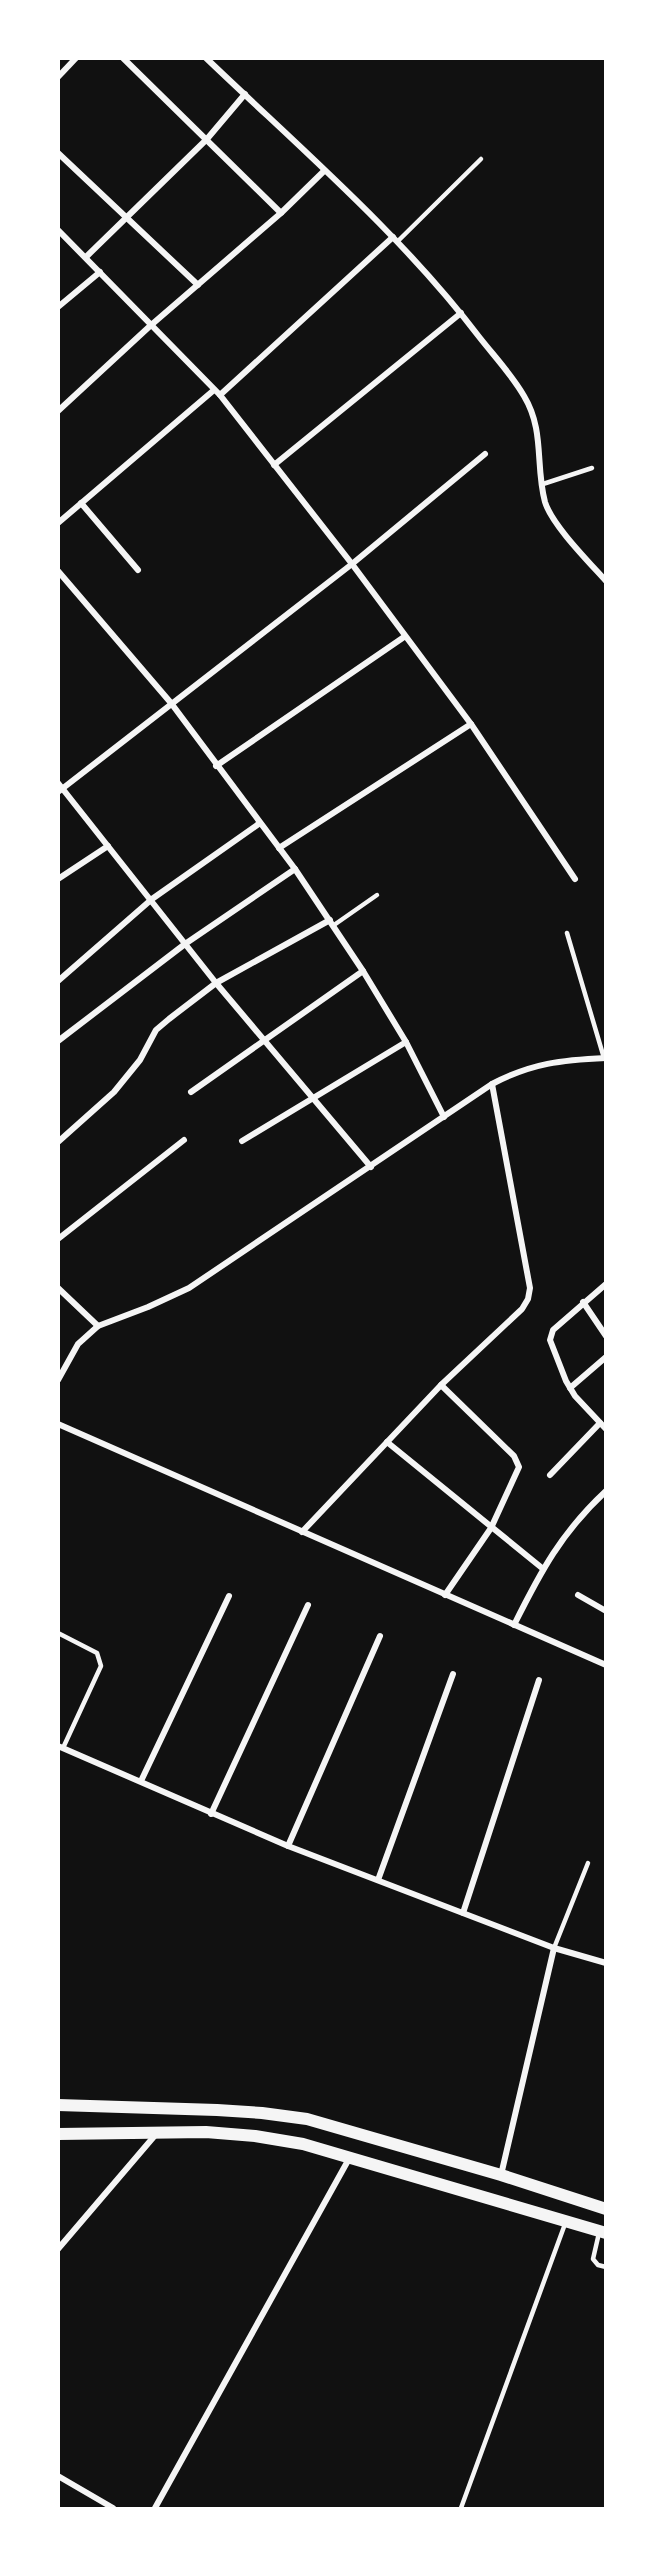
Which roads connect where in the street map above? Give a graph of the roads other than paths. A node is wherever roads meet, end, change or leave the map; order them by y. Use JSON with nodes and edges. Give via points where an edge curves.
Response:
{"nodes":[{"id":1,"x":76,"y":58,"type":"edge"},
{"id":2,"x":123,"y":58,"type":"edge"},
{"id":3,"x":206,"y":58,"type":"edge"},
{"id":4,"x":58,"y":77,"type":"edge"},
{"id":5,"x":245,"y":94,"type":"junction"},
{"id":6,"x":207,"y":139,"type":"junction"},
{"id":7,"x":58,"y":153,"type":"edge"},
{"id":8,"x":481,"y":159,"type":"dead end"},
{"id":9,"x":324,"y":171,"type":"junction"},
{"id":10,"x":280,"y":213,"type":"junction"},
{"id":11,"x":127,"y":216,"type":"junction"},
{"id":12,"x":58,"y":230,"type":"edge"},
{"id":13,"x":395,"y":239,"type":"junction"},
{"id":14,"x":86,"y":257,"type":"junction"},
{"id":15,"x":100,"y":272,"type":"junction"},
{"id":16,"x":198,"y":285,"type":"junction"},
{"id":17,"x":58,"y":307,"type":"edge"},
{"id":18,"x":461,"y":313,"type":"junction"},
{"id":19,"x":150,"y":326,"type":"junction"},
{"id":20,"x":217,"y":393,"type":"junction"},
{"id":21,"x":58,"y":411,"type":"edge"},
{"id":22,"x":485,"y":454,"type":"dead end"},
{"id":23,"x":274,"y":465,"type":"junction"},
{"id":24,"x":592,"y":468,"type":"dead end"},
{"id":25,"x":543,"y":484,"type":"junction"},
{"id":26,"x":81,"y":503,"type":"junction"},
{"id":27,"x":58,"y":523,"type":"edge"},
{"id":28,"x":352,"y":564,"type":"junction"},
{"id":29,"x":138,"y":570,"type":"dead end"},
{"id":30,"x":58,"y":571,"type":"edge"},
{"id":31,"x":606,"y":581,"type":"edge"},
{"id":32,"x":404,"y":637,"type":"junction"},
{"id":33,"x":171,"y":703,"type":"junction"},
{"id":34,"x":471,"y":724,"type":"junction"},
{"id":35,"x":216,"y":766,"type":"junction"},
{"id":36,"x":60,"y":788,"type":"edge"},
{"id":37,"x":260,"y":823,"type":"junction"},
{"id":38,"x":108,"y":846,"type":"junction"},
{"id":39,"x":279,"y":849,"type":"junction"},
{"id":40,"x":295,"y":869,"type":"junction"},
{"id":41,"x":58,"y":879,"type":"edge"},
{"id":42,"x":575,"y":879,"type":"dead end"},
{"id":43,"x":377,"y":895,"type":"dead end"},
{"id":44,"x":152,"y":899,"type":"junction"},
{"id":45,"x":332,"y":922,"type":"junction"},
{"id":46,"x":567,"y":933,"type":"dead end"},
{"id":47,"x":185,"y":944,"type":"junction"},
{"id":48,"x":363,"y":971,"type":"junction"},
{"id":49,"x":58,"y":981,"type":"edge"},
{"id":50,"x":216,"y":983,"type":"junction"},
{"id":51,"x":263,"y":1039,"type":"junction"},
{"id":52,"x":58,"y":1041,"type":"edge"},
{"id":53,"x":406,"y":1042,"type":"junction"},
{"id":54,"x":605,"y":1058,"type":"edge"},
{"id":55,"x":492,"y":1084,"type":"junction"},
{"id":56,"x":191,"y":1092,"type":"dead end"},
{"id":57,"x":312,"y":1098,"type":"junction"},
{"id":58,"x":444,"y":1117,"type":"junction"},
{"id":59,"x":184,"y":1140,"type":"dead end"},
{"id":60,"x":242,"y":1141,"type":"dead end"},
{"id":61,"x":58,"y":1142,"type":"edge"},
{"id":62,"x":371,"y":1167,"type":"junction"},
{"id":63,"x":58,"y":1239,"type":"edge"},
{"id":64,"x":606,"y":1284,"type":"edge"},
{"id":65,"x":58,"y":1288,"type":"edge"},
{"id":66,"x":583,"y":1302,"type":"junction"},
{"id":67,"x":98,"y":1326,"type":"junction"},
{"id":68,"x":606,"y":1336,"type":"edge"},
{"id":69,"x":606,"y":1357,"type":"edge"},
{"id":70,"x":58,"y":1380,"type":"edge"},
{"id":71,"x":441,"y":1385,"type":"junction"},
{"id":72,"x":570,"y":1388,"type":"junction"},
{"id":73,"x":600,"y":1423,"type":"junction"},
{"id":74,"x":58,"y":1424,"type":"edge"},
{"id":75,"x":606,"y":1429,"type":"edge"},
{"id":76,"x":387,"y":1442,"type":"junction"},
{"id":77,"x":550,"y":1474,"type":"dead end"},
{"id":78,"x":606,"y":1491,"type":"edge"},
{"id":79,"x":491,"y":1528,"type":"junction"},
{"id":80,"x":302,"y":1532,"type":"junction"},
{"id":81,"x":542,"y":1568,"type":"junction"},
{"id":82,"x":445,"y":1595,"type":"junction"},
{"id":83,"x":578,"y":1595,"type":"dead end"},
{"id":84,"x":229,"y":1596,"type":"dead end"},
{"id":85,"x":308,"y":1605,"type":"dead end"},
{"id":86,"x":606,"y":1611,"type":"edge"},
{"id":87,"x":514,"y":1624,"type":"junction"},
{"id":88,"x":58,"y":1633,"type":"edge"},
{"id":89,"x":380,"y":1636,"type":"dead end"},
{"id":90,"x":606,"y":1665,"type":"edge"},
{"id":91,"x":453,"y":1674,"type":"dead end"},
{"id":92,"x":539,"y":1680,"type":"dead end"},
{"id":93,"x":61,"y":1747,"type":"edge"},
{"id":94,"x":141,"y":1781,"type":"junction"},
{"id":95,"x":211,"y":1814,"type":"junction"},
{"id":96,"x":288,"y":1846,"type":"junction"},
{"id":97,"x":588,"y":1863,"type":"dead end"},
{"id":98,"x":378,"y":1880,"type":"junction"},
{"id":99,"x":463,"y":1913,"type":"junction"},
{"id":100,"x":554,"y":1948,"type":"junction"},
{"id":101,"x":606,"y":1964,"type":"edge"},
{"id":102,"x":58,"y":2104,"type":"edge"},
{"id":103,"x":157,"y":2132,"type":"junction"},
{"id":104,"x":58,"y":2134,"type":"edge"},
{"id":105,"x":350,"y":2157,"type":"junction"},
{"id":106,"x":501,"y":2175,"type":"junction"},
{"id":107,"x":606,"y":2209,"type":"edge"},
{"id":108,"x":566,"y":2221,"type":"junction"},
{"id":109,"x":602,"y":2232,"type":"edge"},
{"id":110,"x":58,"y":2249,"type":"edge"},
{"id":111,"x":606,"y":2267,"type":"edge"},
{"id":112,"x":58,"y":2476,"type":"edge"},
{"id":113,"x":113,"y":2508,"type":"edge"},
{"id":114,"x":155,"y":2508,"type":"edge"},
{"id":115,"x":461,"y":2508,"type":"edge"}],
"edges":[{"from":1,"to":4,"type":"street"},
{"from":2,"to":6,"type":"street"},
{"from":3,"to":5,"type":"street"},
{"from":5,"to":6,"type":"street"},
{"from":5,"to":9,"type":"street"},
{"from":6,"to":10,"type":"street"},
{"from":6,"to":11,"type":"street"},
{"from":7,"to":11,"type":"street"},
{"from":8,"to":13,"type":"lane"},
{"from":9,"to":10,"type":"street"},
{"from":9,"to":13,"type":"street"},
{"from":10,"to":16,"type":"street"},
{"from":11,"to":14,"type":"street"},
{"from":11,"to":16,"type":"street"},
{"from":12,"to":14,"type":"street"},
{"from":13,"to":18,"type":"street"},
{"from":13,"to":20,"type":"street"},
{"from":14,"to":15,"type":"street"},
{"from":15,"to":17,"type":"street"},
{"from":15,"to":19,"type":"street"},
{"from":16,"to":19,"type":"street"},
{"from":18,"to":23,"type":"street"},
{"from":18,"to":25,"type":"street","via":[[524,395],[539,437]]},
{"from":19,"to":20,"type":"street"},
{"from":19,"to":21,"type":"street"},
{"from":20,"to":23,"type":"street"},
{"from":20,"to":26,"type":"street"},
{"from":22,"to":28,"type":"street"},
{"from":23,"to":28,"type":"street"},
{"from":24,"to":25,"type":"lane"},
{"from":25,"to":31,"type":"street","via":[[554,519]]},
{"from":26,"to":27,"type":"street"},
{"from":26,"to":29,"type":"street"},
{"from":28,"to":32,"type":"street"},
{"from":28,"to":33,"type":"street"},
{"from":30,"to":33,"type":"street"},
{"from":32,"to":34,"type":"street"},
{"from":32,"to":35,"type":"street"},
{"from":33,"to":35,"type":"street"},
{"from":33,"to":36,"type":"street"},
{"from":34,"to":39,"type":"street"},
{"from":34,"to":42,"type":"street"},
{"from":35,"to":37,"type":"street"},
{"from":36,"to":38,"type":"street"},
{"from":37,"to":39,"type":"street"},
{"from":37,"to":44,"type":"street"},
{"from":38,"to":41,"type":"street"},
{"from":38,"to":44,"type":"street"},
{"from":39,"to":40,"type":"street"},
{"from":40,"to":45,"type":"street"},
{"from":40,"to":47,"type":"street"},
{"from":43,"to":45,"type":"lane"},
{"from":44,"to":47,"type":"street"},
{"from":44,"to":49,"type":"street"},
{"from":45,"to":48,"type":"street"},
{"from":45,"to":50,"type":"street"},
{"from":46,"to":54,"type":"lane"},
{"from":47,"to":50,"type":"street"},
{"from":47,"to":52,"type":"street"},
{"from":48,"to":51,"type":"street"},
{"from":48,"to":53,"type":"street"},
{"from":50,"to":51,"type":"street"},
{"from":50,"to":61,"type":"street","via":[[156,1030],[140,1060],[114,1092]]},
{"from":51,"to":56,"type":"street"},
{"from":51,"to":57,"type":"street"},
{"from":53,"to":57,"type":"street"},
{"from":53,"to":58,"type":"street"},
{"from":54,"to":55,"type":"street","via":[[542,1063]]},
{"from":55,"to":58,"type":"street"},
{"from":55,"to":71,"type":"street","via":[[530,1288],[522,1309]]},
{"from":57,"to":60,"type":"street"},
{"from":57,"to":62,"type":"street"},
{"from":58,"to":62,"type":"street"},
{"from":59,"to":63,"type":"street"},
{"from":62,"to":67,"type":"street","via":[[189,1288]]},
{"from":64,"to":66,"type":"street"},
{"from":65,"to":67,"type":"street"},
{"from":66,"to":68,"type":"street"},
{"from":66,"to":72,"type":"street","via":[[550,1334]]},
{"from":67,"to":70,"type":"street","via":[[78,1344]]},
{"from":69,"to":72,"type":"street"},
{"from":71,"to":76,"type":"street"},
{"from":71,"to":79,"type":"street","via":[[518,1462],[516,1476]]},
{"from":72,"to":73,"type":"street"},
{"from":73,"to":75,"type":"street"},
{"from":73,"to":77,"type":"street"},
{"from":74,"to":80,"type":"street"},
{"from":76,"to":79,"type":"street"},
{"from":76,"to":80,"type":"street"},
{"from":78,"to":81,"type":"street","via":[[562,1537]]},
{"from":79,"to":81,"type":"street"},
{"from":79,"to":82,"type":"street"},
{"from":80,"to":82,"type":"street"},
{"from":81,"to":87,"type":"street"},
{"from":82,"to":87,"type":"street"},
{"from":83,"to":86,"type":"street"},
{"from":84,"to":94,"type":"street"},
{"from":85,"to":95,"type":"street"},
{"from":87,"to":90,"type":"street"},
{"from":88,"to":93,"type":"lane","via":[[97,1653],[101,1666]]},
{"from":89,"to":96,"type":"street"},
{"from":91,"to":98,"type":"street"},
{"from":92,"to":99,"type":"street"},
{"from":93,"to":94,"type":"street"},
{"from":94,"to":95,"type":"street"},
{"from":95,"to":96,"type":"street"},
{"from":96,"to":98,"type":"street"},
{"from":97,"to":100,"type":"lane"},
{"from":98,"to":99,"type":"street"},
{"from":99,"to":100,"type":"street"},
{"from":100,"to":101,"type":"street"},
{"from":100,"to":106,"type":"street"},
{"from":102,"to":106,"type":"main road","via":[[217,2110],[307,2119]]},
{"from":103,"to":104,"type":"main road"},
{"from":103,"to":105,"type":"main road","via":[[255,2136]]},
{"from":103,"to":110,"type":"street"},
{"from":105,"to":108,"type":"main road"},
{"from":105,"to":114,"type":"street"},
{"from":106,"to":107,"type":"main road"},
{"from":108,"to":109,"type":"main road"},
{"from":108,"to":115,"type":"lane"},
{"from":109,"to":111,"type":"lane","via":[[593,2259]]},
{"from":112,"to":113,"type":"street"}]}
